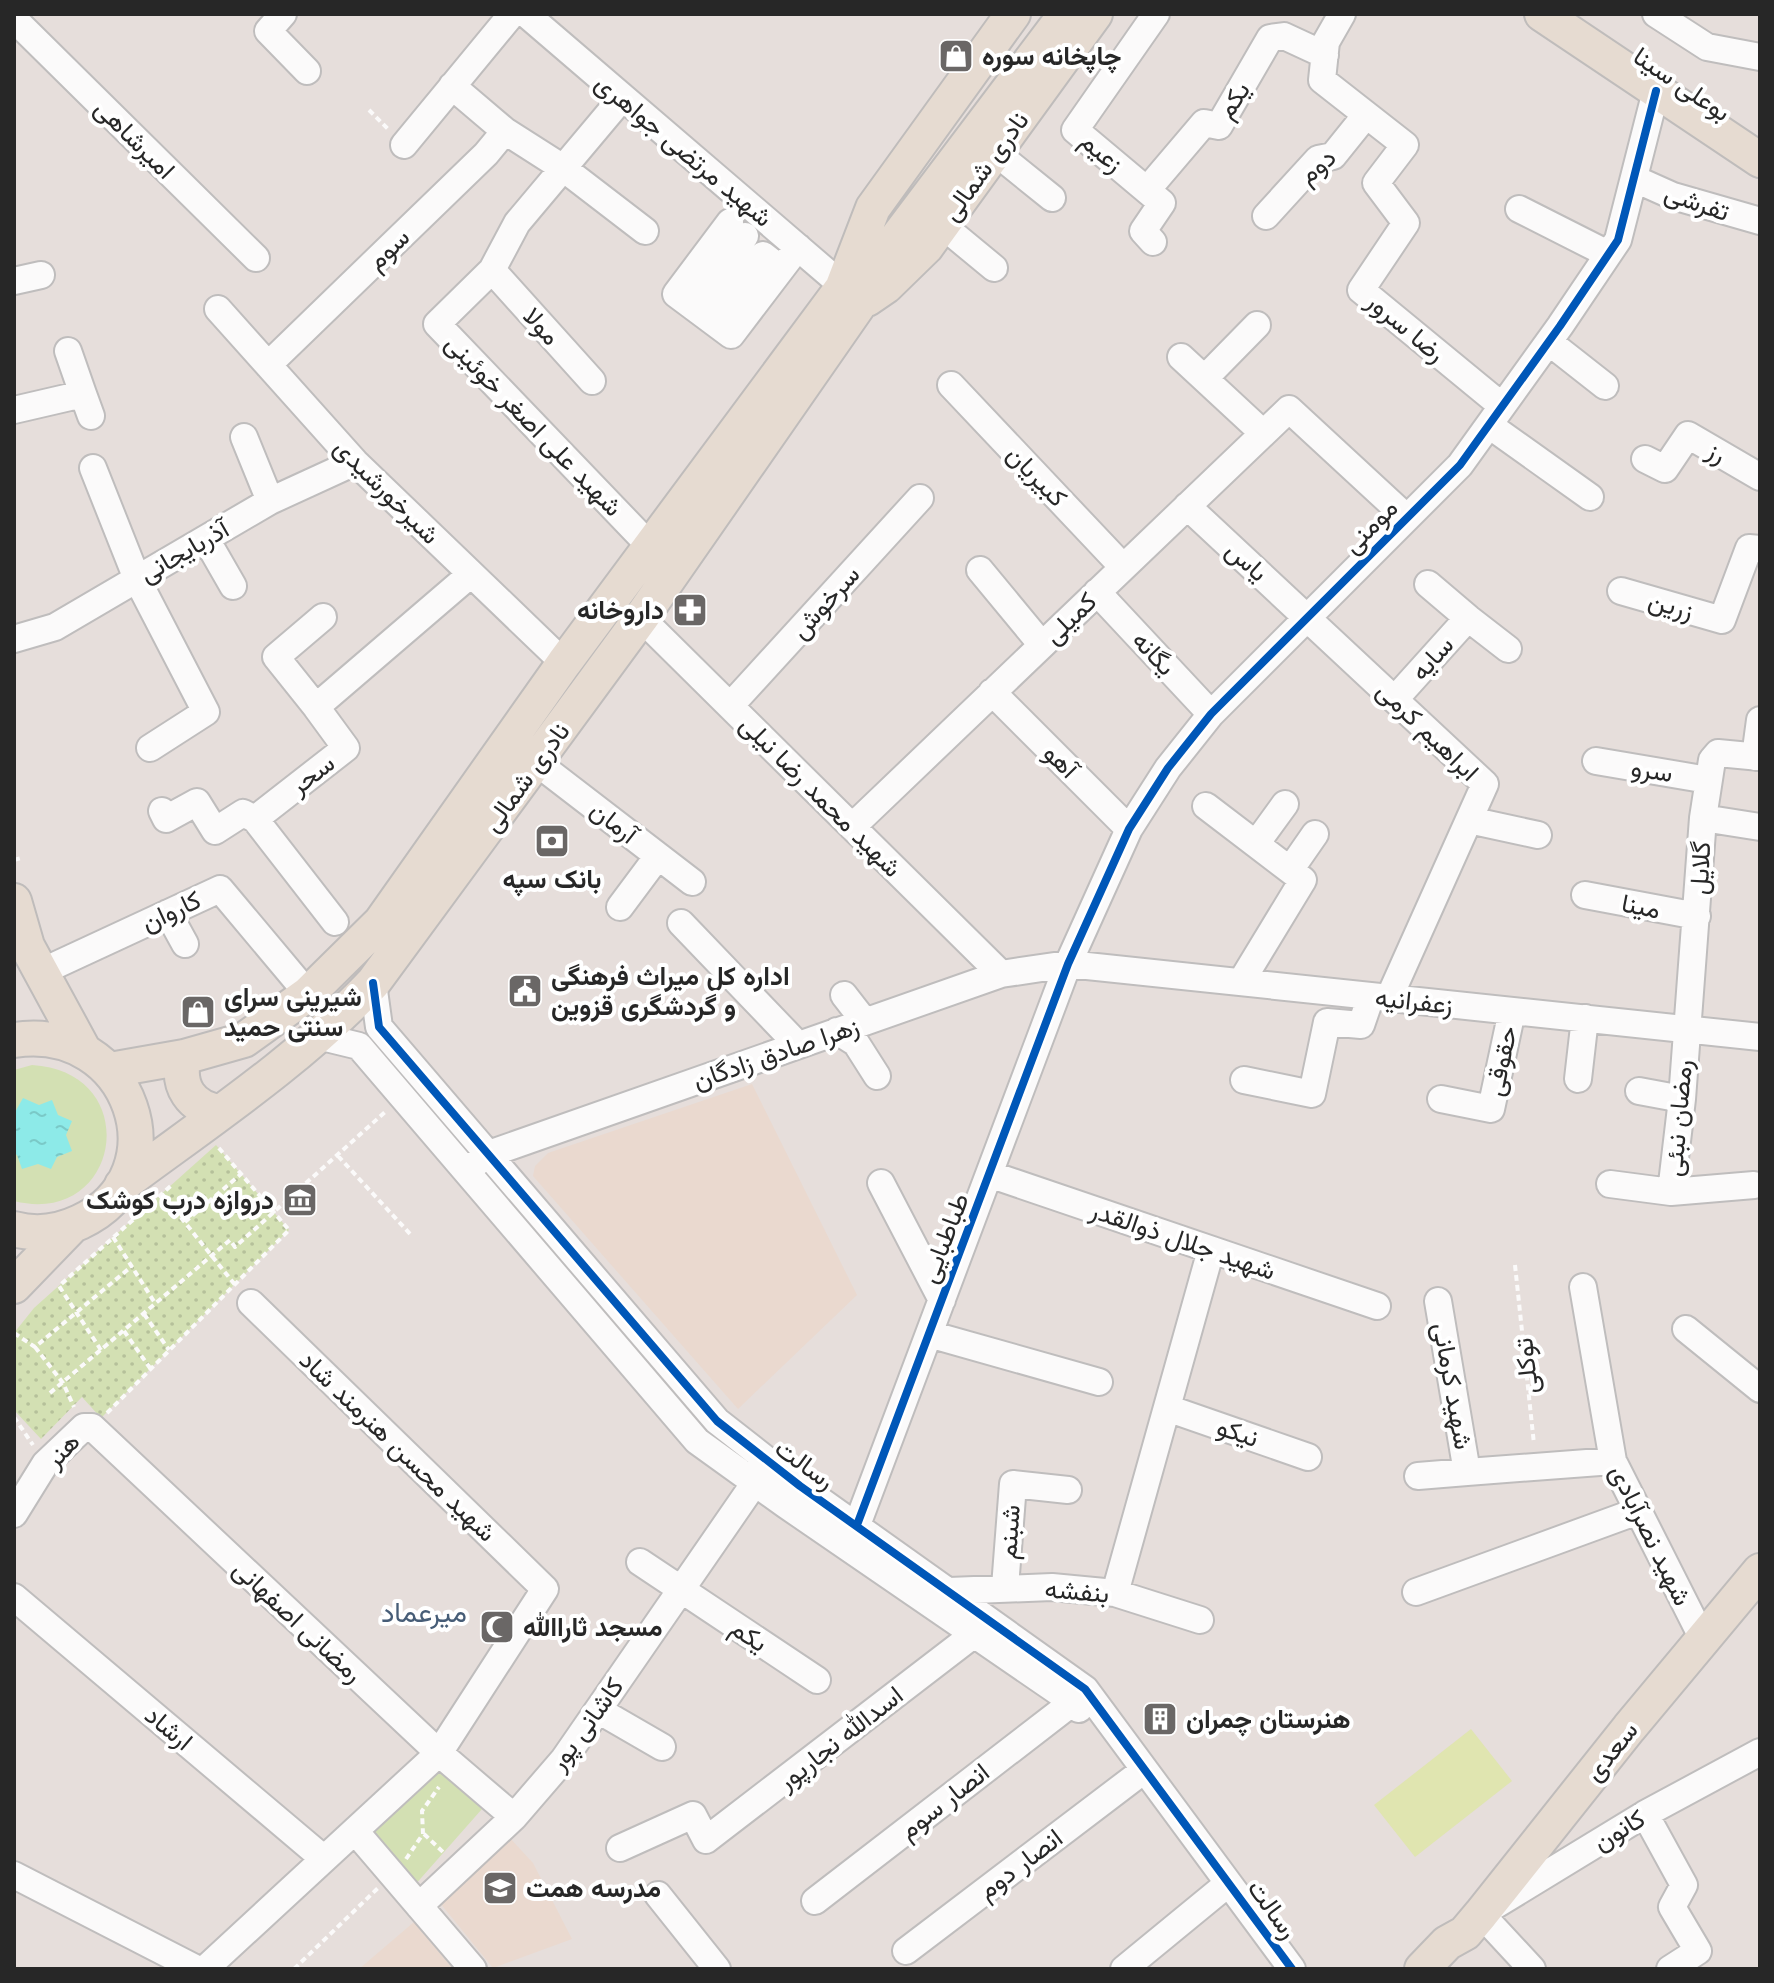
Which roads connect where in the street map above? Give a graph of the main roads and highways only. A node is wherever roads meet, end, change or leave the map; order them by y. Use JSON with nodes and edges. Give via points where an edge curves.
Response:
{"nodes":[{"id":1,"x":1013,"y":14,"type":"edge"},
{"id":2,"x":1042,"y":14,"type":"edge"},
{"id":3,"x":1066,"y":14,"type":"edge"},
{"id":4,"x":1095,"y":14,"type":"edge"},
{"id":5,"x":1542,"y":14,"type":"edge"},
{"id":6,"x":1581,"y":14,"type":"edge"},
{"id":7,"x":1760,"y":136,"type":"edge"},
{"id":8,"x":1760,"y":160,"type":"edge"},
{"id":9,"x":852,"y":295,"type":"junction"},
{"id":10,"x":14,"y":901,"type":"edge"},
{"id":11,"x":14,"y":1040,"type":"edge"},
{"id":12,"x":83,"y":1049,"type":"junction"},
{"id":13,"x":184,"y":1057,"type":"junction"},
{"id":14,"x":110,"y":1070,"type":"junction"},
{"id":15,"x":218,"y":1129,"type":"junction"},
{"id":16,"x":122,"y":1185,"type":"junction"},
{"id":17,"x":71,"y":1227,"type":"junction"},
{"id":18,"x":14,"y":1229,"type":"edge"},
{"id":19,"x":14,"y":1286,"type":"edge"},
{"id":20,"x":1760,"y":1571,"type":"edge"},
{"id":21,"x":1473,"y":1924,"type":"junction"},
{"id":22,"x":1422,"y":1969,"type":"edge"},
{"id":23,"x":1442,"y":1969,"type":"edge"}],
"edges":[{"from":1,"to":9,"type":"main road","name":"نادری شمالی","via":[[873,208]]},
{"from":2,"to":9,"type":"main road","name":"نادری شمالی"},
{"from":3,"to":9,"type":"main road","name":"نادری شمالی"},
{"from":4,"to":9,"type":"main road","name":"نادری شمالی","via":[[926,247],[886,286]]},
{"from":5,"to":8,"type":"main road","name":"بوعلی سینا"},
{"from":6,"to":7,"type":"main road","name":"بوعلی سینا"},
{"from":9,"to":13,"type":"main road","name":"نادری شمالی","via":[[564,663],[500,734],[381,922],[308,994],[244,1040]]},
{"from":9,"to":15,"type":"main road","name":"نادری شمالی","via":[[641,618],[373,983]]},
{"from":10,"to":12,"type":"main road","via":[[27,946]]},
{"from":11,"to":12,"type":"main road","via":[[48,1038]]},
{"from":12,"to":14,"type":"main road"},
{"from":13,"to":14,"type":"main road","name":"نادری شمالی"},
{"from":13,"to":15,"type":"main road","via":[[181,1076],[187,1094]]},
{"from":14,"to":16,"type":"main road","via":[[127,1096],[135,1125],[133,1156]]},
{"from":15,"to":16,"type":"main road","name":"نادری شمالی"},
{"from":16,"to":17,"type":"main road","name":"نادری شمالی","via":[[100,1210]]},
{"from":17,"to":18,"type":"main road"},
{"from":17,"to":19,"type":"main road"},
{"from":20,"to":21,"type":"main road","name":"سعدی"},
{"from":21,"to":22,"type":"main road","name":"سعدی"},
{"from":21,"to":23,"type":"main road","name":"سعدی","via":[[1458,1953]]}]}
